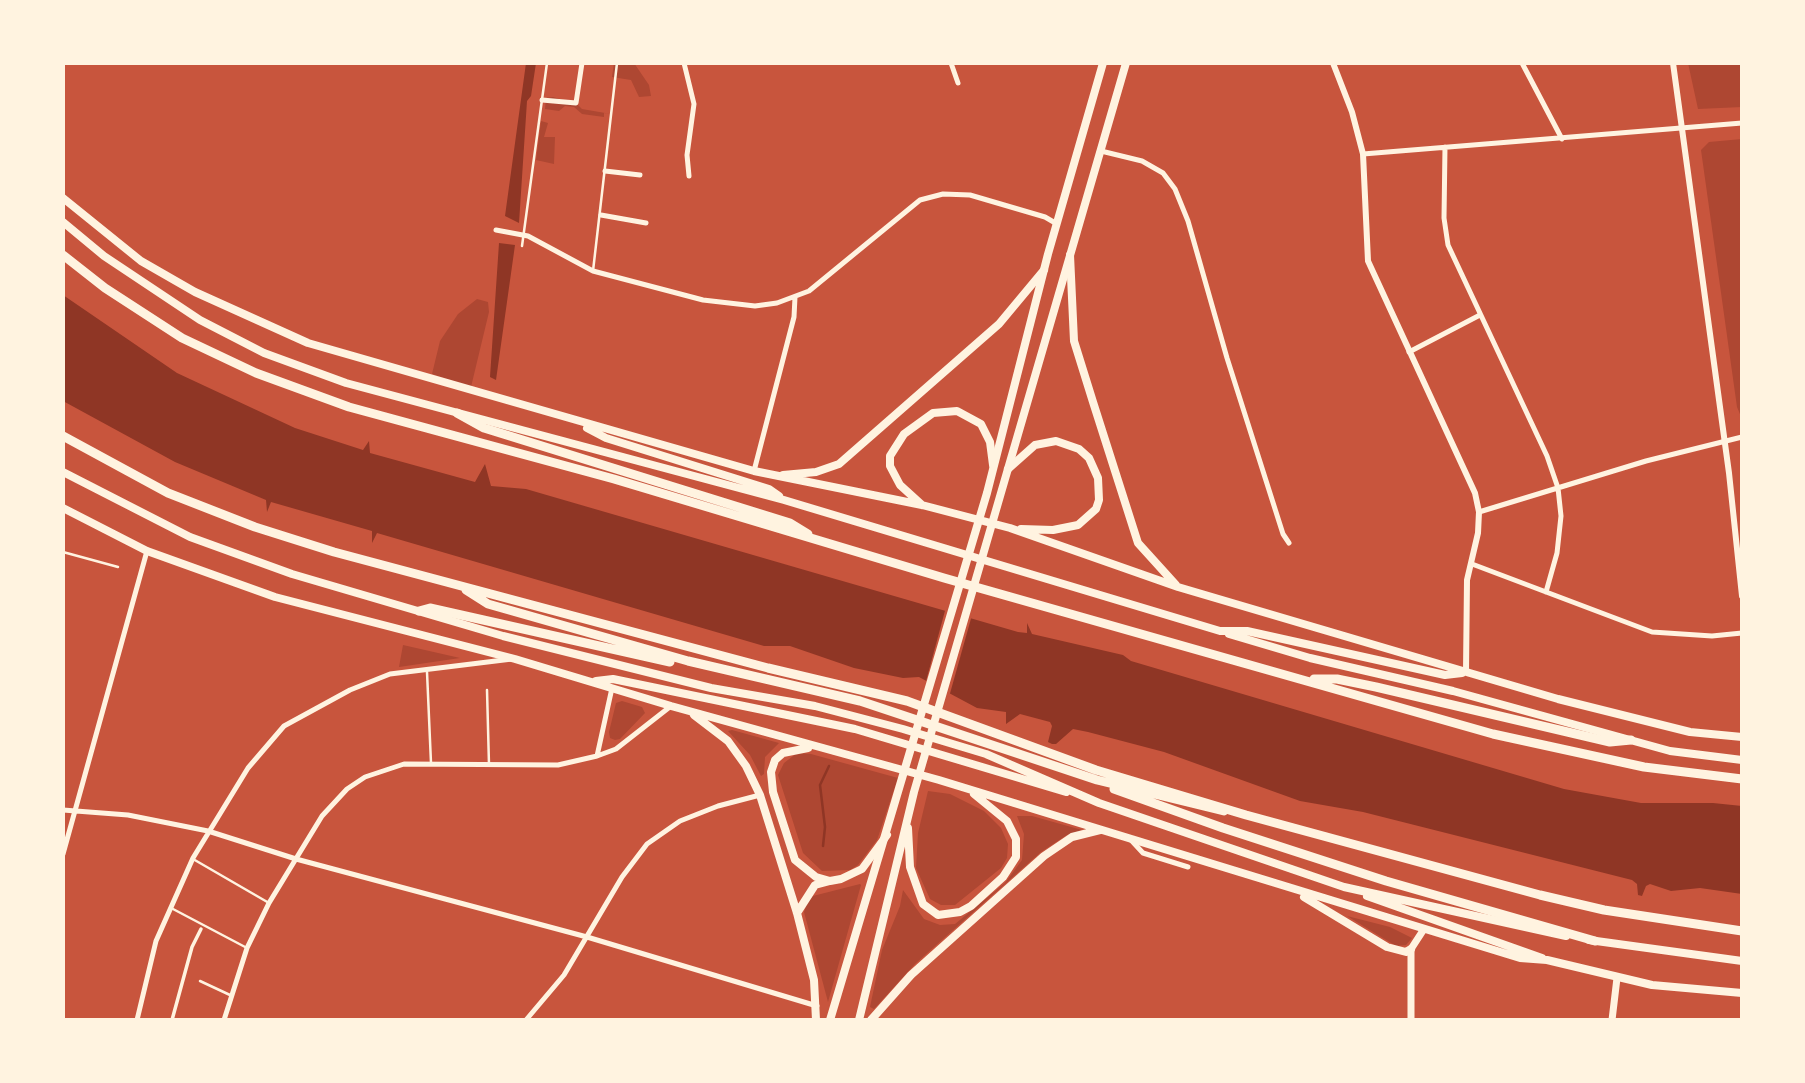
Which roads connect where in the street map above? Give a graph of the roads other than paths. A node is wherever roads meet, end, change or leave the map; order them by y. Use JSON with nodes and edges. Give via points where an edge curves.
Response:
{"nodes":[{"id":1,"x":547,"y":63,"type":"edge"},
{"id":2,"x":582,"y":63,"type":"edge"},
{"id":3,"x":617,"y":63,"type":"edge"},
{"id":4,"x":684,"y":63,"type":"edge"},
{"id":5,"x":951,"y":63,"type":"edge"},
{"id":6,"x":1103,"y":63,"type":"edge"},
{"id":7,"x":1126,"y":63,"type":"edge"},
{"id":8,"x":1333,"y":63,"type":"edge"},
{"id":9,"x":1522,"y":63,"type":"edge"},
{"id":10,"x":1673,"y":63,"type":"edge"},
{"id":11,"x":958,"y":83,"type":"dead end"},
{"id":12,"x":542,"y":100,"type":"junction"},
{"id":13,"x":1742,"y":123,"type":"edge"},
{"id":14,"x":1681,"y":129,"type":"junction"},
{"id":15,"x":1562,"y":139,"type":"junction"},
{"id":16,"x":1445,"y":147,"type":"junction"},
{"id":17,"x":1101,"y":151,"type":"junction"},
{"id":18,"x":1363,"y":153,"type":"junction"},
{"id":19,"x":605,"y":171,"type":"junction"},
{"id":20,"x":640,"y":175,"type":"dead end"},
{"id":21,"x":689,"y":176,"type":"dead end"},
{"id":22,"x":63,"y":198,"type":"edge"},
{"id":23,"x":601,"y":215,"type":"junction"},
{"id":24,"x":63,"y":222,"type":"edge"},
{"id":25,"x":646,"y":223,"type":"dead end"},
{"id":26,"x":1057,"y":224,"type":"junction"},
{"id":27,"x":496,"y":230,"type":"dead end"},
{"id":28,"x":524,"y":234,"type":"junction"},
{"id":29,"x":522,"y":246,"type":"dead end"},
{"id":30,"x":63,"y":255,"type":"edge"},
{"id":31,"x":1070,"y":255,"type":"junction"},
{"id":32,"x":1044,"y":270,"type":"junction"},
{"id":33,"x":593,"y":271,"type":"junction"},
{"id":34,"x":795,"y":298,"type":"junction"},
{"id":35,"x":1480,"y":315,"type":"junction"},
{"id":36,"x":1409,"y":352,"type":"junction"},
{"id":37,"x":457,"y":413,"type":"junction"},
{"id":38,"x":575,"y":422,"type":"junction"},
{"id":39,"x":63,"y":436,"type":"edge"},
{"id":40,"x":1742,"y":437,"type":"edge"},
{"id":41,"x":1724,"y":441,"type":"junction"},
{"id":42,"x":993,"y":466,"type":"junction"},
{"id":43,"x":1008,"y":469,"type":"junction"},
{"id":44,"x":754,"y":471,"type":"junction"},
{"id":45,"x":63,"y":472,"type":"edge"},
{"id":46,"x":774,"y":476,"type":"junction"},
{"id":47,"x":1558,"y":488,"type":"junction"},
{"id":48,"x":784,"y":500,"type":"junction"},
{"id":49,"x":922,"y":505,"type":"junction"},
{"id":50,"x":63,"y":508,"type":"edge"},
{"id":51,"x":1479,"y":512,"type":"junction"},
{"id":52,"x":1010,"y":528,"type":"junction"},
{"id":53,"x":818,"y":541,"type":"junction"},
{"id":54,"x":1289,"y":543,"type":"dead end"},
{"id":55,"x":147,"y":551,"type":"junction"},
{"id":56,"x":63,"y":552,"type":"edge"},
{"id":57,"x":1472,"y":564,"type":"junction"},
{"id":58,"x":118,"y":567,"type":"dead end"},
{"id":59,"x":459,"y":586,"type":"junction"},
{"id":60,"x":1178,"y":587,"type":"junction"},
{"id":61,"x":1546,"y":592,"type":"junction"},
{"id":62,"x":1742,"y":596,"type":"edge"},
{"id":63,"x":419,"y":611,"type":"junction"},
{"id":64,"x":1220,"y":631,"type":"junction"},
{"id":65,"x":1742,"y":633,"type":"edge"},
{"id":66,"x":515,"y":659,"type":"junction"},
{"id":67,"x":688,"y":661,"type":"junction"},
{"id":68,"x":427,"y":670,"type":"junction"},
{"id":69,"x":1467,"y":672,"type":"junction"},
{"id":70,"x":1304,"y":680,"type":"junction"},
{"id":71,"x":593,"y":681,"type":"junction"},
{"id":72,"x":612,"y":687,"type":"junction"},
{"id":73,"x":487,"y":690,"type":"dead end"},
{"id":74,"x":671,"y":706,"type":"junction"},
{"id":75,"x":689,"y":711,"type":"junction"},
{"id":76,"x":1741,"y":736,"type":"edge"},
{"id":77,"x":1631,"y":740,"type":"junction"},
{"id":78,"x":818,"y":747,"type":"junction"},
{"id":79,"x":597,"y":756,"type":"junction"},
{"id":80,"x":1742,"y":760,"type":"edge"},
{"id":81,"x":430,"y":763,"type":"junction"},
{"id":82,"x":489,"y":765,"type":"junction"},
{"id":83,"x":1742,"y":779,"type":"edge"},
{"id":84,"x":939,"y":780,"type":"junction"},
{"id":85,"x":1097,"y":780,"type":"junction"},
{"id":86,"x":760,"y":795,"type":"junction"},
{"id":87,"x":1099,"y":803,"type":"junction"},
{"id":88,"x":63,"y":810,"type":"edge"},
{"id":89,"x":75,"y":810,"type":"junction"},
{"id":90,"x":1246,"y":815,"type":"junction"},
{"id":91,"x":908,"y":828,"type":"junction"},
{"id":92,"x":208,"y":831,"type":"junction"},
{"id":93,"x":1109,"y":832,"type":"junction"},
{"id":94,"x":887,"y":835,"type":"junction"},
{"id":95,"x":1128,"y":837,"type":"junction"},
{"id":96,"x":63,"y":854,"type":"edge"},
{"id":97,"x":193,"y":858,"type":"junction"},
{"id":98,"x":296,"y":859,"type":"junction"},
{"id":99,"x":1188,"y":867,"type":"dead end"},
{"id":100,"x":830,"y":881,"type":"junction"},
{"id":101,"x":1344,"y":887,"type":"junction"},
{"id":102,"x":1296,"y":891,"type":"junction"},
{"id":103,"x":269,"y":902,"type":"junction"},
{"id":104,"x":170,"y":908,"type":"junction"},
{"id":105,"x":797,"y":913,"type":"junction"},
{"id":106,"x":201,"y":929,"type":"dead end"},
{"id":107,"x":1424,"y":929,"type":"junction"},
{"id":108,"x":1742,"y":931,"type":"edge"},
{"id":109,"x":587,"y":937,"type":"junction"},
{"id":110,"x":1595,"y":941,"type":"junction"},
{"id":111,"x":247,"y":948,"type":"junction"},
{"id":112,"x":1411,"y":949,"type":"junction"},
{"id":113,"x":1547,"y":960,"type":"junction"},
{"id":114,"x":1742,"y":961,"type":"edge"},
{"id":115,"x":1617,"y":978,"type":"junction"},
{"id":116,"x":200,"y":981,"type":"dead end"},
{"id":117,"x":1742,"y":993,"type":"edge"},
{"id":118,"x":230,"y":995,"type":"junction"},
{"id":119,"x":817,"y":1006,"type":"junction"},
{"id":120,"x":137,"y":1020,"type":"edge"},
{"id":121,"x":172,"y":1020,"type":"edge"},
{"id":122,"x":224,"y":1020,"type":"edge"},
{"id":123,"x":526,"y":1020,"type":"edge"},
{"id":124,"x":816,"y":1020,"type":"edge"},
{"id":125,"x":830,"y":1020,"type":"edge"},
{"id":126,"x":859,"y":1020,"type":"edge"},
{"id":127,"x":871,"y":1020,"type":"edge"},
{"id":128,"x":1411,"y":1020,"type":"edge"},
{"id":129,"x":1612,"y":1020,"type":"edge"}],
"edges":[{"from":1,"to":12,"type":"lane"},
{"from":2,"to":12,"type":"street","via":[[576,103]]},
{"from":3,"to":19,"type":"lane"},
{"from":4,"to":21,"type":"street","via":[[694,104]]},
{"from":5,"to":11,"type":"street"},
{"from":6,"to":26,"type":"main road"},
{"from":7,"to":17,"type":"main road"},
{"from":8,"to":18,"type":"street"},
{"from":9,"to":15,"type":"street"},
{"from":10,"to":14,"type":"street"},
{"from":12,"to":28,"type":"lane"},
{"from":13,"to":14,"type":"street"},
{"from":14,"to":15,"type":"street"},
{"from":14,"to":41,"type":"street"},
{"from":15,"to":16,"type":"street"},
{"from":16,"to":18,"type":"street"},
{"from":16,"to":35,"type":"street","via":[[1445,234]]},
{"from":17,"to":31,"type":"main road"},
{"from":17,"to":54,"type":"street","via":[[1142,161],[1163,173],[1175,189]]},
{"from":18,"to":36,"type":"street","via":[[1368,261]]},
{"from":19,"to":20,"type":"street"},
{"from":19,"to":23,"type":"lane"},
{"from":22,"to":38,"type":"main road","via":[[141,261],[195,292],[307,343]]},
{"from":23,"to":25,"type":"street"},
{"from":23,"to":33,"type":"lane"},
{"from":24,"to":37,"type":"main road","via":[[148,288],[232,338],[346,383]]},
{"from":26,"to":32,"type":"main road"},
{"from":26,"to":34,"type":"street","via":[[970,195],[943,194],[919,200],[824,281]]},
{"from":27,"to":28,"type":"street"},
{"from":28,"to":29,"type":"lane"},
{"from":28,"to":33,"type":"street"},
{"from":30,"to":53,"type":"highway","via":[[182,338],[256,373],[349,407],[614,479]]},
{"from":31,"to":43,"type":"main road"},
{"from":31,"to":60,"type":"main road","via":[[1074,341],[1138,543]]},
{"from":32,"to":42,"type":"main road"},
{"from":32,"to":46,"type":"main road","via":[[999,324],[839,464],[806,474]]},
{"from":33,"to":34,"type":"street","via":[[733,305]]},
{"from":34,"to":44,"type":"street"},
{"from":35,"to":36,"type":"street"},
{"from":35,"to":47,"type":"street","via":[[1548,456]]},
{"from":36,"to":51,"type":"street","via":[[1475,493]]},
{"from":37,"to":48,"type":"main road"},
{"from":37,"to":53,"type":"highway","via":[[484,428],[790,523]]},
{"from":38,"to":44,"type":"main road"},
{"from":38,"to":48,"type":"main road","via":[[606,439],[769,489]]},
{"from":39,"to":59,"type":"highway","via":[[168,492],[255,527]]},
{"from":40,"to":41,"type":"street"},
{"from":41,"to":47,"type":"street"},
{"from":41,"to":62,"type":"street"},
{"from":42,"to":49,"type":"main road","via":[[990,442],[981,424],[957,411],[933,413],[904,434],[890,456],[900,485]]},
{"from":42,"to":94,"type":"main road"},
{"from":43,"to":52,"type":"main road","via":[[1035,445],[1066,443],[1088,458],[1100,488],[1096,509],[1074,528]]},
{"from":43,"to":91,"type":"main road","via":[[914,792]]},
{"from":44,"to":46,"type":"main road"},
{"from":45,"to":63,"type":"main road","via":[[136,512],[224,551]]},
{"from":46,"to":49,"type":"main road"},
{"from":47,"to":51,"type":"street"},
{"from":47,"to":61,"type":"street","via":[[1557,553]]},
{"from":48,"to":64,"type":"main road"},
{"from":49,"to":52,"type":"main road"},
{"from":50,"to":55,"type":"main road"},
{"from":51,"to":57,"type":"street"},
{"from":52,"to":60,"type":"main road"},
{"from":53,"to":70,"type":"highway"},
{"from":55,"to":66,"type":"main road","via":[[275,597]]},
{"from":55,"to":89,"type":"street"},
{"from":56,"to":58,"type":"lane"},
{"from":57,"to":61,"type":"street"},
{"from":57,"to":69,"type":"street","via":[[1467,580]]},
{"from":59,"to":67,"type":"highway","via":[[488,604]]},
{"from":59,"to":90,"type":"highway","via":[[907,701],[1096,770]]},
{"from":60,"to":69,"type":"main road"},
{"from":61,"to":65,"type":"street","via":[[1652,632]]},
{"from":63,"to":67,"type":"highway","via":[[430,608],[659,659]]},
{"from":63,"to":87,"type":"main road","via":[[711,688],[803,704],[903,729],[986,754]]},
{"from":64,"to":69,"type":"main road","via":[[1247,631],[1445,675]]},
{"from":64,"to":77,"type":"main road","via":[[1319,661],[1453,691]]},
{"from":66,"to":68,"type":"street"},
{"from":66,"to":71,"type":"main road"},
{"from":67,"to":85,"type":"highway","via":[[905,714]]},
{"from":68,"to":81,"type":"lane"},
{"from":68,"to":92,"type":"street","via":[[390,674],[339,695],[284,726],[248,768]]},
{"from":69,"to":76,"type":"main road","via":[[1620,716],[1689,732]]},
{"from":70,"to":77,"type":"highway","via":[[1337,679],[1610,742]]},
{"from":70,"to":83,"type":"highway","via":[[1543,747],[1644,767]]},
{"from":71,"to":72,"type":"main road"},
{"from":71,"to":87,"type":"main road","via":[[613,679],[855,729]]},
{"from":72,"to":74,"type":"main road"},
{"from":72,"to":79,"type":"street"},
{"from":73,"to":82,"type":"lane"},
{"from":74,"to":75,"type":"main road"},
{"from":74,"to":79,"type":"street","via":[[616,749]]},
{"from":75,"to":78,"type":"main road"},
{"from":75,"to":86,"type":"main road","via":[[728,741]]},
{"from":77,"to":80,"type":"main road","via":[[1670,751]]},
{"from":78,"to":84,"type":"main road"},
{"from":78,"to":100,"type":"main road","via":[[783,753],[773,766],[771,782],[795,860],[806,871]]},
{"from":79,"to":82,"type":"street","via":[[558,765]]},
{"from":81,"to":82,"type":"street"},
{"from":81,"to":98,"type":"street","via":[[387,768],[347,789],[326,810]]},
{"from":84,"to":91,"type":"main road","via":[[984,800],[1007,821],[1016,839],[1012,865],[971,905],[938,915],[923,904],[915,885]]},
{"from":84,"to":93,"type":"main road"},
{"from":85,"to":90,"type":"highway"},
{"from":85,"to":110,"type":"highway","via":[[1153,804],[1386,881]]},
{"from":86,"to":105,"type":"main road"},
{"from":86,"to":109,"type":"street","via":[[667,827],[634,860]]},
{"from":87,"to":101,"type":"main road"},
{"from":88,"to":89,"type":"street"},
{"from":89,"to":92,"type":"street"},
{"from":89,"to":96,"type":"street"},
{"from":90,"to":108,"type":"highway","via":[[1604,910]]},
{"from":91,"to":126,"type":"main road"},
{"from":92,"to":97,"type":"street"},
{"from":92,"to":98,"type":"street"},
{"from":93,"to":95,"type":"main road"},
{"from":93,"to":127,"type":"main road","via":[[1086,832],[1052,849],[911,975]]},
{"from":94,"to":100,"type":"main road","via":[[856,874]]},
{"from":94,"to":125,"type":"main road"},
{"from":95,"to":99,"type":"street","via":[[1143,853]]},
{"from":95,"to":102,"type":"main road"},
{"from":97,"to":103,"type":"lane"},
{"from":97,"to":104,"type":"street"},
{"from":98,"to":103,"type":"street"},
{"from":98,"to":109,"type":"street"},
{"from":100,"to":105,"type":"main road","via":[[815,885]]},
{"from":101,"to":110,"type":"main road"},
{"from":101,"to":113,"type":"main road"},
{"from":102,"to":107,"type":"main road"},
{"from":102,"to":112,"type":"main road","via":[[1387,947]]},
{"from":103,"to":111,"type":"street"},
{"from":104,"to":111,"type":"lane"},
{"from":104,"to":120,"type":"street","via":[[148,966]]},
{"from":105,"to":119,"type":"main road"},
{"from":106,"to":121,"type":"street"},
{"from":107,"to":112,"type":"main road"},
{"from":107,"to":113,"type":"main road","via":[[1520,958]]},
{"from":109,"to":119,"type":"street"},
{"from":109,"to":123,"type":"street","via":[[564,975]]},
{"from":110,"to":114,"type":"main road"},
{"from":111,"to":118,"type":"street"},
{"from":112,"to":128,"type":"main road"},
{"from":113,"to":115,"type":"main road"},
{"from":115,"to":117,"type":"main road"},
{"from":115,"to":129,"type":"main road"},
{"from":116,"to":118,"type":"lane"},
{"from":118,"to":122,"type":"street"},
{"from":119,"to":124,"type":"main road"}]}
